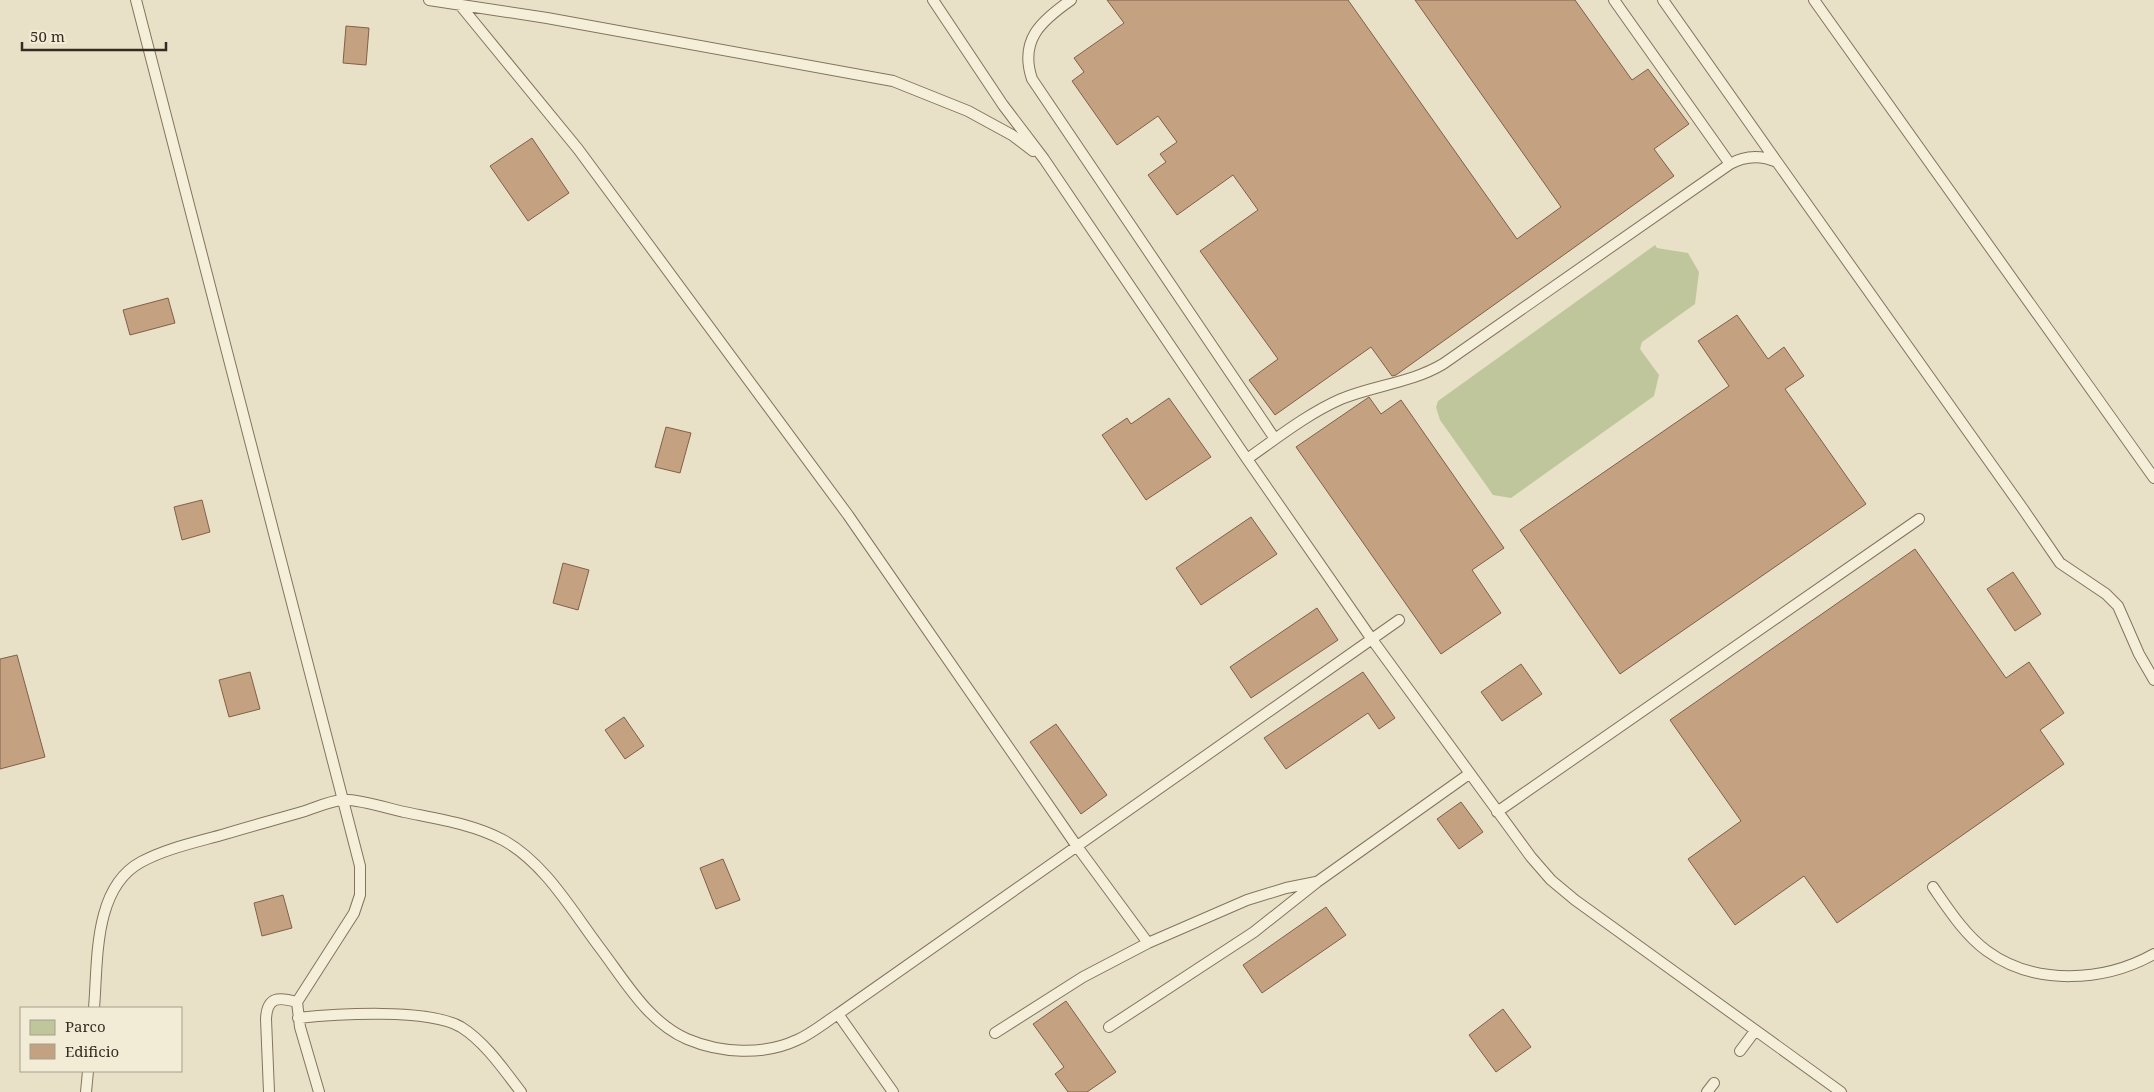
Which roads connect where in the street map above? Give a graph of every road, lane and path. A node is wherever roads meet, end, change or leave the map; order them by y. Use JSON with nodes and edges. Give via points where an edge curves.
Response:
{"nodes":[{"id":1,"x":136,"y":0,"type":"edge"},
{"id":2,"x":429,"y":0,"type":"edge"},
{"id":3,"x":933,"y":0,"type":"edge"},
{"id":4,"x":1071,"y":0,"type":"edge"},
{"id":5,"x":1614,"y":0,"type":"edge"},
{"id":6,"x":1663,"y":0,"type":"edge"},
{"id":7,"x":1814,"y":0,"type":"edge"},
{"id":8,"x":460,"y":5,"type":"junction"},
{"id":9,"x":1044,"y":159,"type":"junction"},
{"id":10,"x":1777,"y":162,"type":"junction"},
{"id":11,"x":1730,"y":164,"type":"junction"},
{"id":12,"x":1275,"y":439,"type":"junction"},
{"id":13,"x":1247,"y":459,"type":"junction"},
{"id":14,"x":2154,"y":478,"type":"edge"},
{"id":15,"x":1919,"y":519,"type":"dead end"},
{"id":16,"x":1399,"y":620,"type":"dead end"},
{"id":17,"x":1372,"y":638,"type":"junction"},
{"id":18,"x":2154,"y":680,"type":"edge"},
{"id":19,"x":1469,"y":774,"type":"junction"},
{"id":20,"x":344,"y":799,"type":"junction"},
{"id":21,"x":1497,"y":812,"type":"junction"},
{"id":22,"x":1076,"y":845,"type":"junction"},
{"id":23,"x":1317,"y":882,"type":"junction"},
{"id":24,"x":1933,"y":887,"type":"dead end"},
{"id":25,"x":1148,"y":943,"type":"junction"},
{"id":26,"x":2154,"y":954,"type":"edge"},
{"id":27,"x":297,"y":1002,"type":"junction"},
{"id":28,"x":94,"y":1007,"type":"edge"},
{"id":29,"x":838,"y":1014,"type":"junction"},
{"id":30,"x":298,"y":1018,"type":"junction"},
{"id":31,"x":1109,"y":1027,"type":"dead end"},
{"id":32,"x":1755,"y":1031,"type":"junction"},
{"id":33,"x":995,"y":1033,"type":"dead end"},
{"id":34,"x":1740,"y":1050,"type":"dead end"},
{"id":35,"x":88,"y":1072,"type":"edge"},
{"id":36,"x":1714,"y":1083,"type":"dead end"},
{"id":37,"x":86,"y":1092,"type":"edge"},
{"id":38,"x":269,"y":1092,"type":"edge"},
{"id":39,"x":319,"y":1092,"type":"edge"},
{"id":40,"x":520,"y":1092,"type":"edge"},
{"id":41,"x":893,"y":1092,"type":"edge"},
{"id":42,"x":1707,"y":1092,"type":"edge"},
{"id":43,"x":1841,"y":1092,"type":"edge"}],
"edges":[{"from":1,"to":20,"type":"lane"},
{"from":2,"to":8,"type":"lane"},
{"from":3,"to":9,"type":"lane","via":[[1003,105]]},
{"from":4,"to":12,"type":"lane","via":[[1046,20],[1031,41],[1027,60],[1032,80]]},
{"from":5,"to":11,"type":"lane"},
{"from":6,"to":10,"type":"lane"},
{"from":7,"to":14,"type":"lane"},
{"from":8,"to":9,"type":"lane","via":[[893,81],[982,118]]},
{"from":8,"to":22,"type":"lane","via":[[578,149],[848,515]]},
{"from":9,"to":13,"type":"lane"},
{"from":10,"to":11,"type":"lane","via":[[1753,157]]},
{"from":10,"to":18,"type":"lane","via":[[2060,563],[2106,594],[2121,611]]},
{"from":11,"to":12,"type":"lane","via":[[1443,364],[1418,376],[1340,400]]},
{"from":12,"to":13,"type":"lane"},
{"from":13,"to":17,"type":"lane"},
{"from":15,"to":21,"type":"lane"},
{"from":16,"to":17,"type":"lane"},
{"from":17,"to":19,"type":"lane"},
{"from":17,"to":22,"type":"lane"},
{"from":19,"to":21,"type":"lane"},
{"from":19,"to":23,"type":"lane"},
{"from":20,"to":27,"type":"lane","via":[[360,866],[360,895],[349,922]]},
{"from":20,"to":28,"type":"lane","via":[[168,851],[131,869],[116,884],[105,906]]},
{"from":20,"to":29,"type":"lane","via":[[468,826],[512,845],[549,881],[646,1009],[685,1038],[728,1050],[772,1048],[796,1041]]},
{"from":21,"to":32,"type":"lane","via":[[1530,857],[1557,884]]},
{"from":22,"to":25,"type":"lane"},
{"from":22,"to":29,"type":"lane"},
{"from":23,"to":25,"type":"lane","via":[[1247,900]]},
{"from":23,"to":31,"type":"lane","via":[[1246,937]]},
{"from":24,"to":26,"type":"lane","via":[[1977,943],[2000,959],[2026,970],[2074,976],[2103,974],[2129,967]]},
{"from":25,"to":33,"type":"lane","via":[[1083,977]]},
{"from":27,"to":30,"type":"lane"},
{"from":27,"to":38,"type":"lane","via":[[280,999],[268,1007]]},
{"from":29,"to":41,"type":"lane"},
{"from":30,"to":39,"type":"lane"},
{"from":30,"to":40,"type":"lane","via":[[349,1014],[446,1021],[474,1037]]},
{"from":32,"to":34,"type":"lane"},
{"from":32,"to":43,"type":"lane"},
{"from":35,"to":37,"type":"lane"},
{"from":36,"to":42,"type":"lane"}]}
